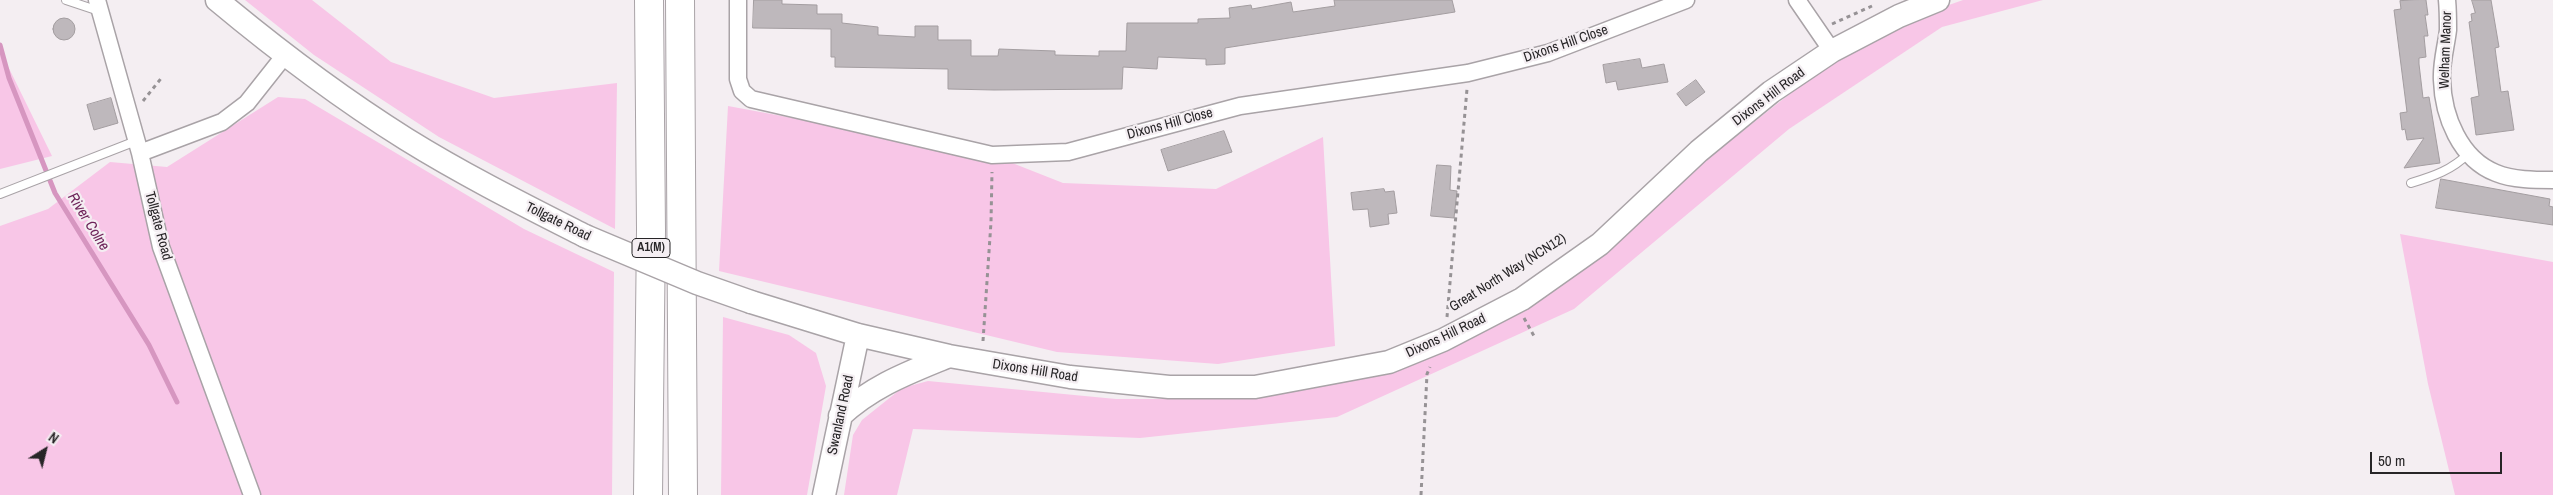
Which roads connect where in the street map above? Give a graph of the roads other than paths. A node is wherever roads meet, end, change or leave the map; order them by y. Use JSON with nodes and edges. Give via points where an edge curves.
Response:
{"nodes":[{"id":1,"x":66,"y":0,"type":"edge"},
{"id":2,"x":217,"y":0,"type":"edge"},
{"id":3,"x":649,"y":0,"type":"edge"},
{"id":4,"x":680,"y":0,"type":"edge"},
{"id":5,"x":738,"y":0,"type":"edge"},
{"id":6,"x":1686,"y":0,"type":"edge"},
{"id":7,"x":1797,"y":0,"type":"edge"},
{"id":8,"x":1938,"y":0,"type":"edge"},
{"id":9,"x":2447,"y":0,"type":"edge"},
{"id":10,"x":98,"y":5,"type":"edge"},
{"id":11,"x":1832,"y":51,"type":"junction"},
{"id":12,"x":285,"y":55,"type":"junction"},
{"id":13,"x":138,"y":147,"type":"junction"},
{"id":14,"x":2469,"y":153,"type":"junction"},
{"id":15,"x":2553,"y":180,"type":"edge"},
{"id":16,"x":2411,"y":183,"type":"dead end"},
{"id":17,"x":0,"y":194,"type":"edge"},
{"id":18,"x":858,"y":335,"type":"junction"},
{"id":19,"x":949,"y":356,"type":"junction"},
{"id":20,"x":840,"y":416,"type":"junction"},
{"id":21,"x":252,"y":495,"type":"edge"},
{"id":22,"x":648,"y":495,"type":"edge"},
{"id":23,"x":683,"y":495,"type":"edge"},
{"id":24,"x":824,"y":495,"type":"edge"}],
"edges":[{"from":1,"to":10,"type":"lane"},
{"from":2,"to":12,"type":"street","name":"Tollgate Road"},
{"from":3,"to":22,"type":"highway","number":"A1(M)"},
{"from":4,"to":23,"type":"highway","number":"A1(M)"},
{"from":5,"to":6,"type":"street","name":"Dixons Hill Close","via":[[738,79],[742,91],[752,99],[992,154],[1068,152],[1240,106],[1468,74],[1548,53]]},
{"from":7,"to":11,"type":"street"},
{"from":8,"to":11,"type":"street","name":"Dixons Hill Road"},
{"from":9,"to":14,"type":"street","name":"Welham Manor","via":[[2448,30],[2442,79],[2444,96],[2455,134]]},
{"from":10,"to":13,"type":"street","name":"Tollgate Road"},
{"from":11,"to":19,"type":"street","name":"Dixons Hill Road","via":[[1771,92],[1699,151],[1600,244],[1522,299],[1443,340],[1389,362],[1255,387],[1170,386],[1070,377]]},
{"from":12,"to":13,"type":"street","via":[[247,103],[222,122]]},
{"from":12,"to":18,"type":"street","name":"Tollgate Road","bridge":true,"via":[[465,174],[586,236],[698,283]]},
{"from":13,"to":17,"type":"lane","via":[[62,169]]},
{"from":13,"to":21,"type":"street","name":"Tollgate Road","via":[[162,247]]},
{"from":14,"to":15,"type":"street","name":"Welham Manor","via":[[2496,173]]},
{"from":14,"to":16,"type":"lane","via":[[2446,172]]},
{"from":18,"to":19,"type":"street","name":"Dixons Hill Road"},
{"from":18,"to":20,"type":"street","name":"Swanland Road"},
{"from":19,"to":20,"type":"street","via":[[886,382],[861,397]]},
{"from":20,"to":24,"type":"street","name":"Swanland Road"}]}
